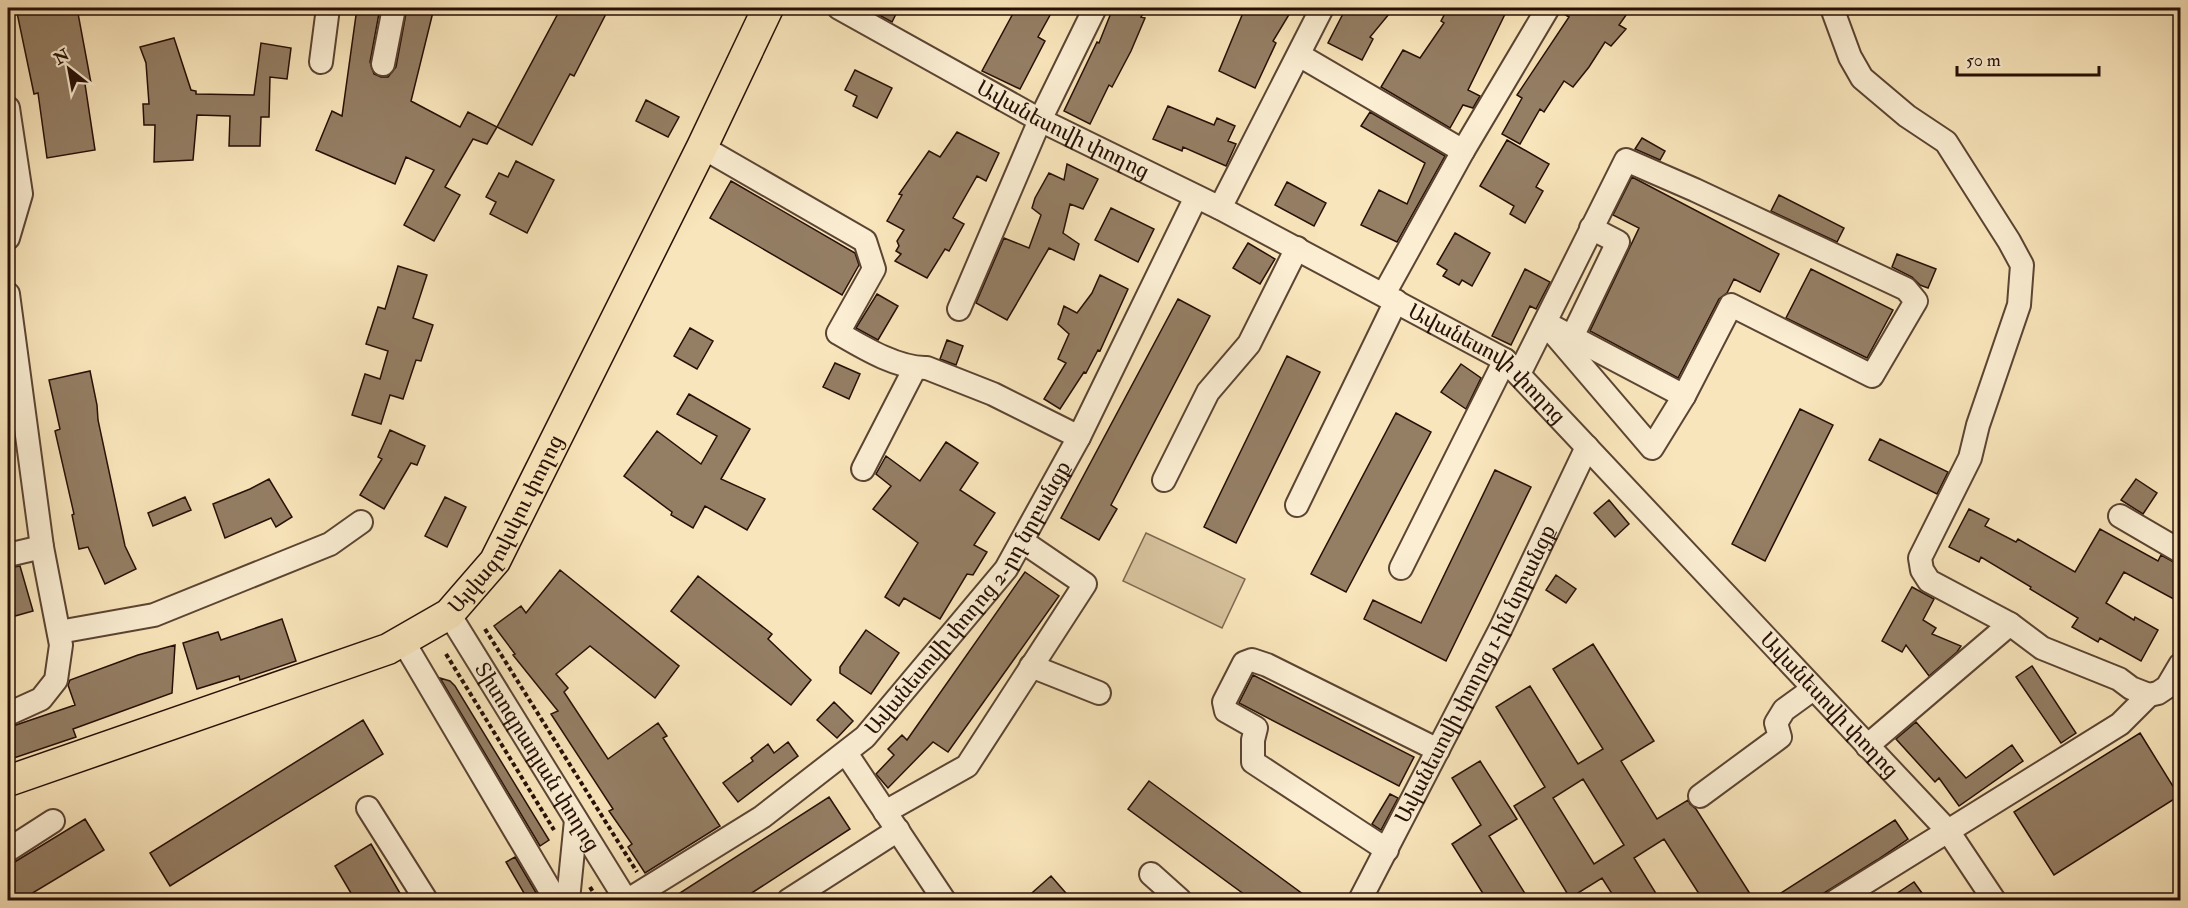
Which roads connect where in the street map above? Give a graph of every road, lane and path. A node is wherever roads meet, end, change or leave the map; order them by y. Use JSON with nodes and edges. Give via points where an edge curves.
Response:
{"nodes":[{"id":1,"x":328,"y":8,"type":"edge"},
{"id":2,"x":394,"y":8,"type":"edge"},
{"id":3,"x":768,"y":8,"type":"edge"},
{"id":4,"x":1095,"y":8,"type":"edge"},
{"id":5,"x":1323,"y":8,"type":"edge"},
{"id":6,"x":1548,"y":8,"type":"edge"},
{"id":7,"x":1832,"y":8,"type":"edge"},
{"id":8,"x":850,"y":10,"type":"edge"},
{"id":9,"x":1299,"y":55,"type":"junction"},
{"id":10,"x":321,"y":62,"type":"dead end"},
{"id":11,"x":382,"y":64,"type":"dead end"},
{"id":12,"x":8,"y":108,"type":"edge"},
{"id":13,"x":1040,"y":120,"type":"junction"},
{"id":14,"x":702,"y":147,"type":"junction"},
{"id":15,"x":1463,"y":151,"type":"junction"},
{"id":16,"x":1196,"y":197,"type":"junction"},
{"id":17,"x":1220,"y":208,"type":"junction"},
{"id":18,"x":1590,"y":228,"type":"junction"},
{"id":19,"x":8,"y":238,"type":"edge"},
{"id":20,"x":1297,"y":248,"type":"junction"},
{"id":21,"x":8,"y":294,"type":"edge"},
{"id":22,"x":1390,"y":297,"type":"junction"},
{"id":23,"x":959,"y":309,"type":"dead end"},
{"id":24,"x":1545,"y":323,"type":"junction"},
{"id":25,"x":1572,"y":337,"type":"junction"},
{"id":26,"x":1512,"y":367,"type":"junction"},
{"id":27,"x":915,"y":368,"type":"junction"},
{"id":28,"x":1684,"y":396,"type":"junction"},
{"id":29,"x":1079,"y":437,"type":"junction"},
{"id":30,"x":1587,"y":447,"type":"junction"},
{"id":31,"x":863,"y":469,"type":"dead end"},
{"id":32,"x":1164,"y":480,"type":"dead end"},
{"id":33,"x":1296,"y":505,"type":"dead end"},
{"id":34,"x":2120,"y":516,"type":"dead end"},
{"id":35,"x":362,"y":522,"type":"dead end"},
{"id":36,"x":1022,"y":541,"type":"junction"},
{"id":37,"x":42,"y":547,"type":"junction"},
{"id":38,"x":2181,"y":551,"type":"edge"},
{"id":39,"x":8,"y":555,"type":"edge"},
{"id":40,"x":1401,"y":568,"type":"dead end"},
{"id":41,"x":449,"y":614,"type":"junction"},
{"id":42,"x":2010,"y":624,"type":"junction"},
{"id":43,"x":485,"y":629,"type":"dead end"},
{"id":44,"x":59,"y":632,"type":"junction"},
{"id":45,"x":404,"y":641,"type":"junction"},
{"id":46,"x":446,"y":654,"type":"dead end"},
{"id":47,"x":1031,"y":666,"type":"junction"},
{"id":48,"x":2179,"y":672,"type":"edge"},
{"id":49,"x":1813,"y":689,"type":"junction"},
{"id":50,"x":1099,"y":693,"type":"dead end"},
{"id":51,"x":2149,"y":695,"type":"junction"},
{"id":52,"x":8,"y":714,"type":"edge"},
{"id":53,"x":1867,"y":746,"type":"junction"},
{"id":54,"x":1438,"y":750,"type":"junction"},
{"id":55,"x":846,"y":753,"type":"junction"},
{"id":56,"x":8,"y":781,"type":"edge"},
{"id":57,"x":1700,"y":796,"type":"dead end"},
{"id":58,"x":368,"y":808,"type":"dead end"},
{"id":59,"x":576,"y":820,"type":"junction"},
{"id":60,"x":53,"y":821,"type":"dead end"},
{"id":61,"x":891,"y":821,"type":"junction"},
{"id":62,"x":554,"y":830,"type":"dead end"},
{"id":63,"x":1948,"y":831,"type":"junction"},
{"id":64,"x":8,"y":850,"type":"edge"},
{"id":65,"x":1387,"y":850,"type":"junction"},
{"id":66,"x":573,"y":860,"type":"junction"},
{"id":67,"x":1151,"y":874,"type":"dead end"},
{"id":68,"x":647,"y":888,"type":"junction"},
{"id":69,"x":426,"y":900,"type":"edge"},
{"id":70,"x":556,"y":900,"type":"edge"},
{"id":71,"x":568,"y":900,"type":"edge"},
{"id":72,"x":598,"y":900,"type":"edge"},
{"id":73,"x":627,"y":900,"type":"edge"},
{"id":74,"x":789,"y":900,"type":"edge"},
{"id":75,"x":944,"y":900,"type":"edge"},
{"id":76,"x":1180,"y":900,"type":"edge"},
{"id":77,"x":1360,"y":900,"type":"edge"},
{"id":78,"x":1837,"y":900,"type":"edge"},
{"id":79,"x":1994,"y":900,"type":"edge"}],
"edges":[{"from":1,"to":10,"type":"street"},
{"from":2,"to":11,"type":"street"},
{"from":3,"to":14,"type":"main road","name":"Այվազովսկու փողոց"},
{"from":4,"to":13,"type":"street"},
{"from":5,"to":9,"type":"street"},
{"from":6,"to":15,"type":"street"},
{"from":7,"to":42,"type":"street","via":[[1862,78],[1946,142],[2022,265],[2019,305],[1970,458],[1920,558],[1929,580]]},
{"from":8,"to":13,"type":"street","name":"Ավանեսովի փողոց"},
{"from":9,"to":15,"type":"street"},
{"from":9,"to":17,"type":"street"},
{"from":12,"to":19,"type":"street","via":[[21,194]]},
{"from":13,"to":16,"type":"street","name":"Ավանեսովի փողոց"},
{"from":13,"to":23,"type":"street"},
{"from":14,"to":27,"type":"street","via":[[865,240],[874,268],[838,333],[867,350]]},
{"from":14,"to":41,"type":"main road","name":"Այվազովսկու փողոց","via":[[495,561]]},
{"from":15,"to":22,"type":"street"},
{"from":16,"to":17,"type":"street","name":"Ավանեսովի փողոց"},
{"from":16,"to":29,"type":"street","name":"Ավանեսովի փողոց 2-րդ նրբանցք"},
{"from":17,"to":20,"type":"street","name":"Ավանեսովի փողոց"},
{"from":18,"to":24,"type":"street"},
{"from":18,"to":25,"type":"street","via":[[1618,242]]},
{"from":18,"to":28,"type":"street","via":[[1626,160],[1906,289],[1916,301],[1872,376],[1731,305]]},
{"from":20,"to":22,"type":"street","name":"Ավանեսովի փողոց"},
{"from":20,"to":32,"type":"street","via":[[1249,344],[1208,392]]},
{"from":21,"to":37,"type":"street"},
{"from":22,"to":26,"type":"street","name":"Ավանեսովի փողոց"},
{"from":22,"to":33,"type":"street"},
{"from":24,"to":25,"type":"street"},
{"from":24,"to":26,"type":"street"},
{"from":24,"to":28,"type":"street","via":[[1652,448]]},
{"from":25,"to":28,"type":"street"},
{"from":26,"to":30,"type":"street","name":"Ավանեսովի փողոց"},
{"from":26,"to":40,"type":"street"},
{"from":27,"to":29,"type":"street","via":[[927,368],[993,394]]},
{"from":27,"to":31,"type":"street"},
{"from":29,"to":36,"type":"street","name":"Ավանեսովի փողոց 2-րդ նրբանցք"},
{"from":30,"to":49,"type":"street","name":"Ավանեսովի փողոց"},
{"from":30,"to":54,"type":"street","name":"Ավանեսովի փողոց 1-ին նրբանցք"},
{"from":34,"to":38,"type":"street"},
{"from":35,"to":44,"type":"street","via":[[330,544],[154,615]]},
{"from":36,"to":47,"type":"street","via":[[1085,584]]},
{"from":36,"to":55,"type":"street","name":"Ավանեսովի փողոց 2-րդ նրբանցք","via":[[1006,569],[865,737]]},
{"from":37,"to":39,"type":"street"},
{"from":37,"to":44,"type":"street"},
{"from":41,"to":45,"type":"main road","name":"Այվազովսկու փողոց"},
{"from":41,"to":59,"type":"street","name":"Տիտոգրադյան փողոց"},
{"from":42,"to":51,"type":"street","via":[[2042,648]]},
{"from":42,"to":53,"type":"street"},
{"from":43,"to":68,"type":"path"},
{"from":44,"to":52,"type":"street","via":[[56,680],[41,699]]},
{"from":45,"to":56,"type":"main road","name":"Այվազովսկու փողոց"},
{"from":45,"to":70,"type":"street"},
{"from":46,"to":62,"type":"path"},
{"from":47,"to":50,"type":"street"},
{"from":47,"to":61,"type":"street","via":[[967,766]]},
{"from":48,"to":51,"type":"street","via":[[2167,687]]},
{"from":49,"to":53,"type":"street","name":"Ավանեսովի փողոց"},
{"from":49,"to":57,"type":"street","via":[[1784,710],[1776,723],[1780,737]]},
{"from":51,"to":63,"type":"street","via":[[2120,724]]},
{"from":53,"to":63,"type":"street","name":"Ավանեսովի փողոց"},
{"from":54,"to":65,"type":"street","name":"Ավանեսովի փողոց 1-ին նրբանցք"},
{"from":54,"to":65,"type":"street","via":[[1252,660],[1244,663],[1224,702],[1226,711],[1256,728],[1253,762]]},
{"from":55,"to":61,"type":"street"},
{"from":55,"to":68,"type":"street","name":"Ավանեսովի փողոց 2-րդ նրբանցք","via":[[762,817]]},
{"from":58,"to":69,"type":"street"},
{"from":59,"to":66,"type":"street"},
{"from":59,"to":73,"type":"street","name":"Տիտոգրադյան փողոց"},
{"from":60,"to":64,"type":"street"},
{"from":61,"to":74,"type":"street"},
{"from":61,"to":75,"type":"street"},
{"from":63,"to":78,"type":"street"},
{"from":63,"to":79,"type":"street","name":"Ավանեսովի փողոց"},
{"from":65,"to":77,"type":"street","name":"Ավանեսովի փողոց 1-ին նրբանցք"},
{"from":66,"to":71,"type":"street"},
{"from":66,"to":72,"type":"path"},
{"from":67,"to":76,"type":"street"},
{"from":68,"to":73,"type":"street","name":"Ավանեսովի փողոց 2-րդ նրբանցք"}]}
